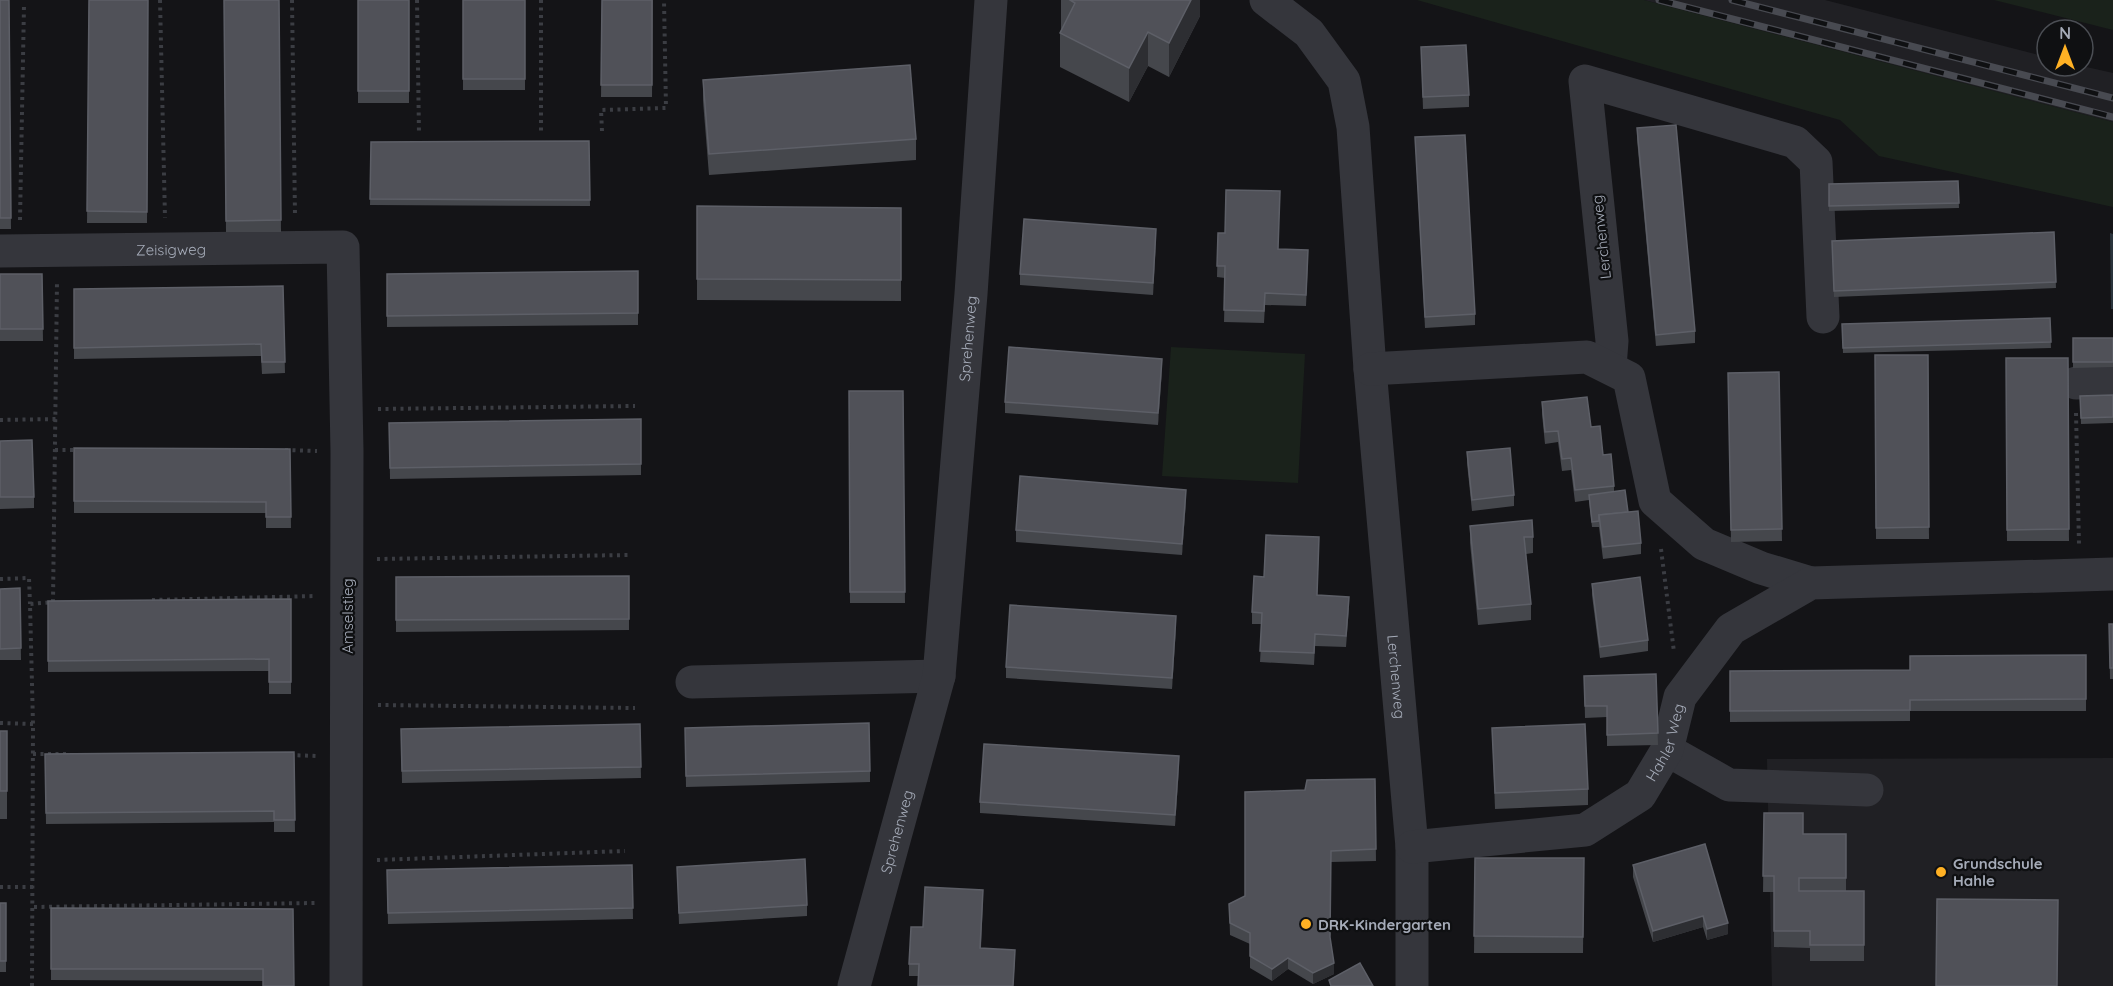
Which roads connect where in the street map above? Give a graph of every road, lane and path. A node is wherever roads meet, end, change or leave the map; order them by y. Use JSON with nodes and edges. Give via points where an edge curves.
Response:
{"nodes":[{"id":1,"x":160,"y":0,"type":"edge"},
{"id":2,"x":292,"y":0,"type":"edge"},
{"id":3,"x":417,"y":0,"type":"edge"},
{"id":4,"x":541,"y":0,"type":"edge"},
{"id":5,"x":664,"y":0,"type":"edge"},
{"id":6,"x":991,"y":0,"type":"edge"},
{"id":7,"x":1266,"y":0,"type":"edge"},
{"id":8,"x":24,"y":5,"type":"dead end"},
{"id":9,"x":602,"y":131,"type":"dead end"},
{"id":10,"x":541,"y":132,"type":"dead end"},
{"id":11,"x":419,"y":134,"type":"dead end"},
{"id":12,"x":343,"y":247,"type":"joint"},
{"id":13,"x":296,"y":248,"type":"junction"},
{"id":14,"x":165,"y":249,"type":"junction"},
{"id":15,"x":57,"y":250,"type":"junction"},
{"id":16,"x":10,"y":251,"type":"edge"},
{"id":17,"x":1823,"y":317,"type":"dead end"},
{"id":18,"x":1610,"y":367,"type":"junction"},
{"id":19,"x":1371,"y":369,"type":"junction"},
{"id":20,"x":2113,"y":382,"type":"edge"},
{"id":21,"x":2076,"y":383,"type":"joint"},
{"id":22,"x":635,"y":406,"type":"dead end"},
{"id":23,"x":347,"y":409,"type":"junction"},
{"id":24,"x":57,"y":419,"type":"junction"},
{"id":25,"x":0,"y":420,"type":"edge"},
{"id":26,"x":56,"y":450,"type":"junction"},
{"id":27,"x":79,"y":450,"type":"edge"},
{"id":28,"x":275,"y":450,"type":"edge"},
{"id":29,"x":347,"y":451,"type":"junction"},
{"id":30,"x":1655,"y":501,"type":"junction"},
{"id":31,"x":628,"y":555,"type":"dead end"},
{"id":32,"x":347,"y":558,"type":"junction"},
{"id":33,"x":2079,"y":574,"type":"junction"},
{"id":34,"x":2113,"y":574,"type":"edge"},
{"id":35,"x":0,"y":579,"type":"edge"},
{"id":36,"x":1811,"y":583,"type":"junction"},
{"id":37,"x":347,"y":595,"type":"junction"},
{"id":38,"x":146,"y":600,"type":"edge"},
{"id":39,"x":53,"y":602,"type":"junction"},
{"id":40,"x":64,"y":602,"type":"edge"},
{"id":41,"x":30,"y":604,"type":"junction"},
{"id":42,"x":939,"y":676,"type":"junction"},
{"id":43,"x":692,"y":682,"type":"dead end"},
{"id":44,"x":1680,"y":697,"type":"junction"},
{"id":45,"x":347,"y":705,"type":"junction"},
{"id":46,"x":635,"y":708,"type":"dead end"},
{"id":47,"x":0,"y":723,"type":"edge"},
{"id":48,"x":33,"y":724,"type":"junction"},
{"id":49,"x":1667,"y":750,"type":"junction"},
{"id":50,"x":33,"y":753,"type":"junction"},
{"id":51,"x":79,"y":754,"type":"edge"},
{"id":52,"x":288,"y":755,"type":"edge"},
{"id":53,"x":347,"y":756,"type":"junction"},
{"id":54,"x":1867,"y":790,"type":"dead end"},
{"id":55,"x":1412,"y":847,"type":"junction"},
{"id":56,"x":625,"y":851,"type":"dead end"},
{"id":57,"x":347,"y":861,"type":"junction"},
{"id":58,"x":0,"y":887,"type":"edge"},
{"id":59,"x":34,"y":887,"type":"junction"},
{"id":60,"x":346,"y":903,"type":"junction"},
{"id":61,"x":34,"y":907,"type":"junction"},
{"id":62,"x":32,"y":986,"type":"edge"},
{"id":63,"x":346,"y":986,"type":"edge"},
{"id":64,"x":854,"y":986,"type":"edge"},
{"id":65,"x":1412,"y":986,"type":"edge"}],
"edges":[{"from":1,"to":14,"type":"path"},
{"from":2,"to":13,"type":"path"},
{"from":3,"to":11,"type":"path"},
{"from":4,"to":10,"type":"path"},
{"from":5,"to":9,"type":"path","via":[[666,108],[601,110]]},
{"from":6,"to":42,"type":"street","name":"Sprehenweg"},
{"from":7,"to":19,"type":"street","name":"Lerchenweg","via":[[1309,33],[1344,81],[1353,127]]},
{"from":8,"to":16,"type":"path"},
{"from":12,"to":13,"type":"street","name":"Zeisigweg"},
{"from":12,"to":23,"type":"street","name":"Amselstieg"},
{"from":13,"to":14,"type":"street","name":"Zeisigweg"},
{"from":14,"to":15,"type":"street","name":"Zeisigweg"},
{"from":15,"to":16,"type":"street","name":"Zeisigweg"},
{"from":15,"to":24,"type":"path"},
{"from":17,"to":18,"type":"street","name":"Lerchenweg","via":[[1816,162],[1795,141],[1585,81],[1612,340]]},
{"from":18,"to":19,"type":"street","via":[[1587,357]]},
{"from":18,"to":30,"type":"street","via":[[1629,378]]},
{"from":19,"to":55,"type":"street","name":"Lerchenweg"},
{"from":20,"to":21,"type":"street"},
{"from":21,"to":33,"type":"path"},
{"from":22,"to":23,"type":"path"},
{"from":23,"to":29,"type":"street","name":"Amselstieg"},
{"from":24,"to":25,"type":"path"},
{"from":24,"to":26,"type":"path"},
{"from":26,"to":27,"type":"path"},
{"from":26,"to":39,"type":"path"},
{"from":28,"to":29,"type":"path"},
{"from":29,"to":32,"type":"street","name":"Amselstieg"},
{"from":30,"to":36,"type":"street","name":"Hahler Weg","via":[[1704,544],[1761,568]]},
{"from":30,"to":44,"type":"path"},
{"from":31,"to":32,"type":"path"},
{"from":32,"to":37,"type":"street","name":"Amselstieg"},
{"from":33,"to":34,"type":"street","name":"Hahler Weg"},
{"from":33,"to":36,"type":"street","name":"Hahler Weg"},
{"from":35,"to":41,"type":"path","via":[[29,578]]},
{"from":36,"to":44,"type":"street","name":"Hahler Weg","via":[[1731,629]]},
{"from":37,"to":38,"type":"path"},
{"from":37,"to":45,"type":"street","name":"Amselstieg"},
{"from":39,"to":40,"type":"path"},
{"from":39,"to":41,"type":"path"},
{"from":41,"to":48,"type":"path"},
{"from":42,"to":43,"type":"street"},
{"from":42,"to":64,"type":"street","name":"Sprehenweg"},
{"from":44,"to":49,"type":"street","name":"Hahler Weg"},
{"from":45,"to":46,"type":"path"},
{"from":45,"to":53,"type":"street","name":"Amselstieg"},
{"from":47,"to":48,"type":"path"},
{"from":48,"to":50,"type":"path"},
{"from":49,"to":54,"type":"street","via":[[1729,785]]},
{"from":49,"to":55,"type":"street","name":"Hahler Weg","via":[[1640,795],[1585,830]]},
{"from":50,"to":51,"type":"path"},
{"from":50,"to":59,"type":"path"},
{"from":52,"to":53,"type":"path"},
{"from":53,"to":57,"type":"street","name":"Amselstieg"},
{"from":55,"to":65,"type":"street","name":"Lerchenweg"},
{"from":56,"to":57,"type":"path"},
{"from":57,"to":60,"type":"street","name":"Amselstieg"},
{"from":58,"to":59,"type":"path"},
{"from":59,"to":61,"type":"path"},
{"from":60,"to":61,"type":"path"},
{"from":60,"to":63,"type":"street","name":"Amselstieg"},
{"from":61,"to":62,"type":"path"}]}
